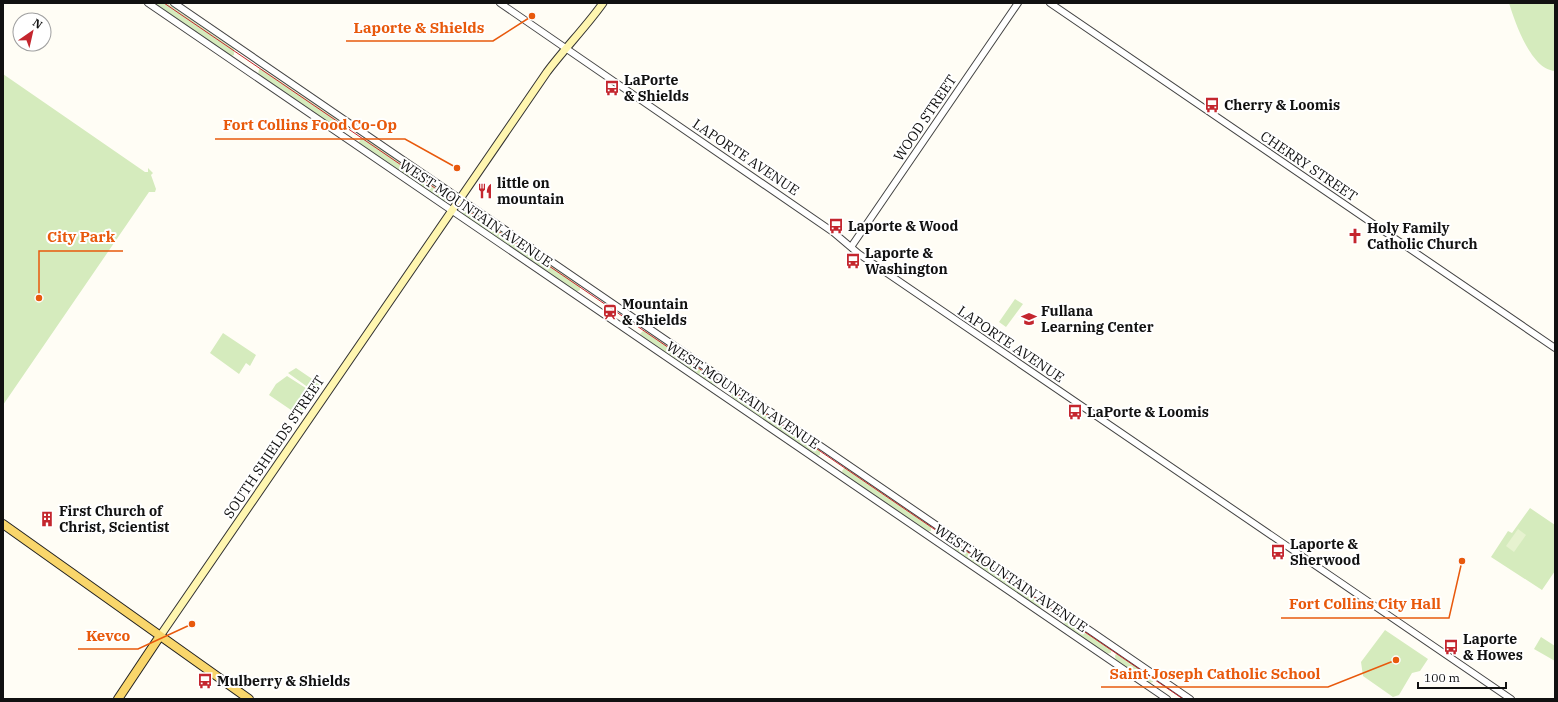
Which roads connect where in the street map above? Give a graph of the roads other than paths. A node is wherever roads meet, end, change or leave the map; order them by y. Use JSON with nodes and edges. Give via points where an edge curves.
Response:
{"nodes":[{"id":1,"x":148,"y":3,"type":"edge"},
{"id":2,"x":174,"y":3,"type":"edge"},
{"id":3,"x":500,"y":3,"type":"edge"},
{"id":4,"x":603,"y":3,"type":"edge"},
{"id":5,"x":1018,"y":3,"type":"edge"},
{"id":6,"x":1050,"y":3,"type":"edge"},
{"id":7,"x":566,"y":48,"type":"junction"},
{"id":8,"x":460,"y":199,"type":"junction"},
{"id":9,"x":452,"y":211,"type":"junction"},
{"id":10,"x":851,"y":246,"type":"junction"},
{"id":11,"x":1555,"y":348,"type":"edge"},
{"id":12,"x":3,"y":524,"type":"edge"},
{"id":13,"x":160,"y":636,"type":"junction"},
{"id":14,"x":118,"y":699,"type":"edge"},
{"id":15,"x":249,"y":699,"type":"edge"},
{"id":16,"x":1167,"y":699,"type":"edge"},
{"id":17,"x":1190,"y":699,"type":"edge"},
{"id":18,"x":1511,"y":699,"type":"edge"}],
"edges":[{"from":1,"to":9,"type":"street","name":"WEST MOUNTAIN AVENUE"},
{"from":2,"to":8,"type":"street","name":"WEST MOUNTAIN AVENUE"},
{"from":3,"to":7,"type":"street","name":"LAPORTE AVENUE"},
{"from":4,"to":7,"type":"main road","name":"SOUTH SHIELDS STREET"},
{"from":5,"to":10,"type":"street","name":"WOOD STREET"},
{"from":6,"to":11,"type":"street","name":"CHERRY STREET"},
{"from":7,"to":8,"type":"main road","name":"SOUTH SHIELDS STREET"},
{"from":7,"to":10,"type":"street","name":"LAPORTE AVENUE"},
{"from":8,"to":9,"type":"main road","name":"SOUTH SHIELDS STREET"},
{"from":8,"to":17,"type":"street","name":"WEST MOUNTAIN AVENUE"},
{"from":9,"to":13,"type":"main road","name":"SOUTH SHIELDS STREET"},
{"from":9,"to":16,"type":"street","name":"WEST MOUNTAIN AVENUE"},
{"from":10,"to":18,"type":"street","name":"LAPORTE AVENUE","via":[[1047,384]]},
{"from":12,"to":13,"type":"main road"},
{"from":13,"to":14,"type":"main road","name":"SOUTH SHIELDS STREET"},
{"from":13,"to":15,"type":"main road"}]}
